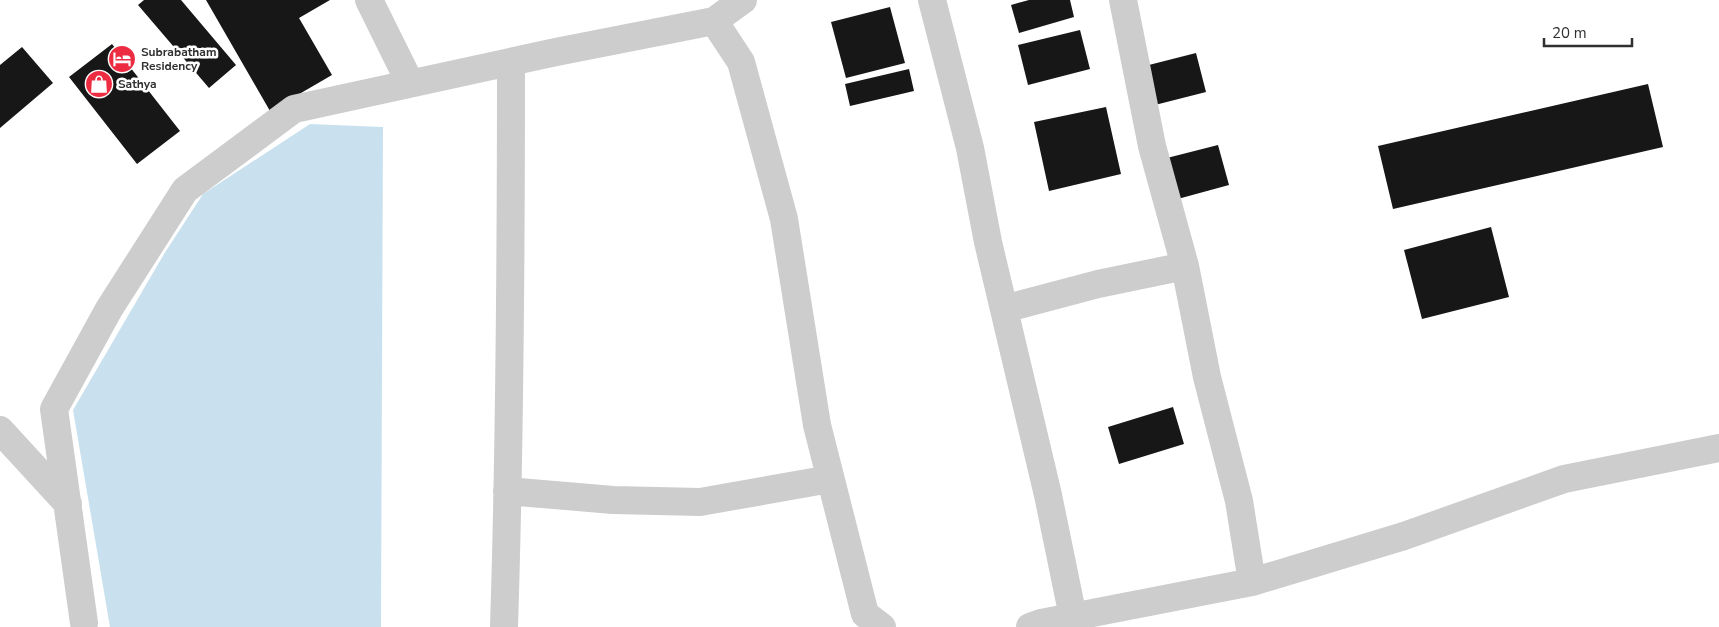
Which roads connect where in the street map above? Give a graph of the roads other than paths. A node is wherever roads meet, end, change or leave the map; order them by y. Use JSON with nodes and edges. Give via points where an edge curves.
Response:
{"nodes":[{"id":1,"x":368,"y":0,"type":"edge"},
{"id":2,"x":743,"y":0,"type":"edge"},
{"id":3,"x":932,"y":0,"type":"edge"},
{"id":4,"x":1123,"y":0,"type":"edge"},
{"id":5,"x":714,"y":21,"type":"junction"},
{"id":6,"x":511,"y":62,"type":"junction"},
{"id":7,"x":410,"y":83,"type":"junction"},
{"id":8,"x":1185,"y":266,"type":"junction"},
{"id":9,"x":1004,"y":309,"type":"junction"},
{"id":10,"x":0,"y":430,"type":"edge"},
{"id":11,"x":1719,"y":448,"type":"edge"},
{"id":12,"x":830,"y":479,"type":"junction"},
{"id":13,"x":507,"y":491,"type":"junction"},
{"id":14,"x":68,"y":504,"type":"junction"},
{"id":15,"x":1252,"y":582,"type":"junction"},
{"id":16,"x":1073,"y":617,"type":"junction"},
{"id":17,"x":84,"y":623,"type":"dead end"},
{"id":18,"x":869,"y":623,"type":"edge"},
{"id":19,"x":504,"y":627,"type":"edge"},
{"id":20,"x":1030,"y":627,"type":"edge"}],
"edges":[{"from":1,"to":7,"type":"street"},
{"from":2,"to":5,"type":"street"},
{"from":3,"to":9,"type":"street","via":[[970,148]]},
{"from":4,"to":8,"type":"street","via":[[1152,146]]},
{"from":5,"to":6,"type":"street"},
{"from":5,"to":12,"type":"street","via":[[741,62],[784,219],[817,425]]},
{"from":6,"to":7,"type":"street"},
{"from":6,"to":13,"type":"street"},
{"from":7,"to":14,"type":"street","via":[[294,108],[185,190],[109,309],[54,409]]},
{"from":8,"to":9,"type":"street","via":[[1098,284]]},
{"from":8,"to":15,"type":"street","via":[[1207,377],[1239,501]]},
{"from":9,"to":16,"type":"street"},
{"from":10,"to":14,"type":"street"},
{"from":11,"to":15,"type":"street","via":[[1564,479],[1404,536]]},
{"from":12,"to":13,"type":"street","via":[[700,502],[613,500]]},
{"from":12,"to":18,"type":"street"},
{"from":13,"to":19,"type":"street"},
{"from":14,"to":17,"type":"street"},
{"from":15,"to":16,"type":"street"},
{"from":16,"to":20,"type":"street"}]}
